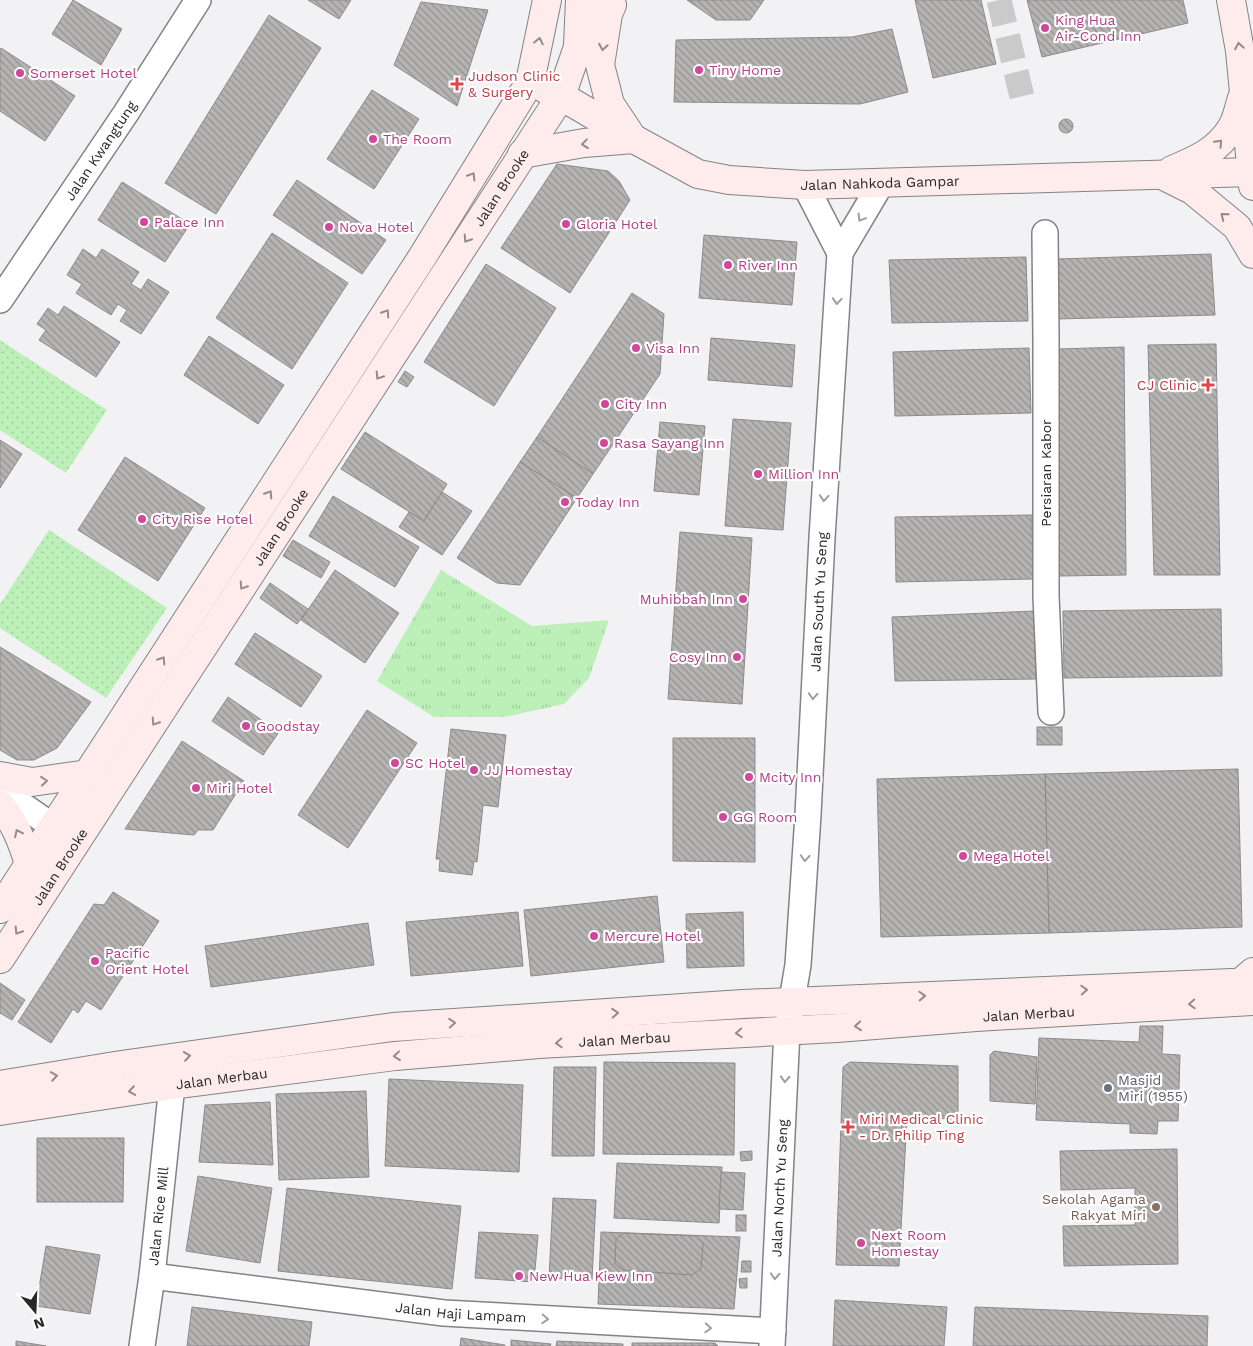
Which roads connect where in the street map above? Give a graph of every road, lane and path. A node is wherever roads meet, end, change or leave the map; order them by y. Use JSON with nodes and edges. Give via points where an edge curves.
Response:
{"nodes":[{"id":1,"x":198,"y":0,"type":"edge"},
{"id":2,"x":547,"y":0,"type":"edge"},
{"id":3,"x":580,"y":0,"type":"edge"},
{"id":4,"x":607,"y":0,"type":"edge"},
{"id":5,"x":614,"y":0,"type":"edge"},
{"id":6,"x":1231,"y":0,"type":"edge"},
{"id":7,"x":578,"y":46,"type":"junction"},
{"id":8,"x":530,"y":82,"type":"junction"},
{"id":9,"x":1244,"y":92,"type":"junction"},
{"id":10,"x":561,"y":96,"type":"junction"},
{"id":11,"x":634,"y":139,"type":"junction"},
{"id":12,"x":522,"y":154,"type":"junction"},
{"id":13,"x":1161,"y":174,"type":"junction"},
{"id":14,"x":1252,"y":177,"type":"edge"},
{"id":15,"x":882,"y":182,"type":"junction"},
{"id":16,"x":805,"y":185,"type":"junction"},
{"id":17,"x":1045,"y":233,"type":"dead end"},
{"id":18,"x":840,"y":253,"type":"junction"},
{"id":19,"x":1253,"y":254,"type":"edge"},
{"id":20,"x":0,"y":300,"type":"edge"},
{"id":21,"x":1050,"y":712,"type":"dead end"},
{"id":22,"x":88,"y":774,"type":"junction"},
{"id":23,"x":0,"y":776,"type":"edge"},
{"id":24,"x":0,"y":790,"type":"edge"},
{"id":25,"x":0,"y":805,"type":"edge"},
{"id":26,"x":53,"y":826,"type":"junction"},
{"id":27,"x":76,"y":842,"type":"junction"},
{"id":28,"x":29,"y":864,"type":"junction"},
{"id":29,"x":0,"y":909,"type":"edge"},
{"id":30,"x":0,"y":959,"type":"edge"},
{"id":31,"x":1249,"y":992,"type":"edge"},
{"id":32,"x":792,"y":1002,"type":"junction"},
{"id":33,"x":788,"y":1030,"type":"junction"},
{"id":34,"x":2,"y":1083,"type":"edge"},
{"id":35,"x":172,"y":1085,"type":"junction"},
{"id":36,"x":0,"y":1111,"type":"edge"},
{"id":37,"x":152,"y":1276,"type":"junction"},
{"id":38,"x":772,"y":1339,"type":"edge"},
{"id":39,"x":142,"y":1346,"type":"edge"}],
"edges":[{"from":1,"to":20,"type":"street","name":"Jalan Kwangtung"},
{"from":8,"to":2,"type":"street","one_way":true},
{"from":3,"to":7,"type":"street"},
{"from":4,"to":7,"type":"street"},
{"from":5,"to":11,"type":"street","one_way":true,"via":[[608,14],[600,65],[610,104]]},
{"from":9,"to":6,"type":"street","one_way":true},
{"from":7,"to":8,"type":"street"},
{"from":7,"to":10,"type":"street","name":"Jalan Brooke"},
{"from":8,"to":10,"type":"street","name":"Jalan Nahkoda Gampar"},
{"from":22,"to":8,"type":"street","name":"Jalan Brooke","one_way":true,"via":[[421,259]]},
{"from":13,"to":9,"type":"street","one_way":true,"via":[[1198,159],[1217,146],[1232,127]]},
{"from":9,"to":14,"type":"street"},
{"from":10,"to":11,"type":"street","name":"Jalan Nahkoda Gampar"},
{"from":10,"to":12,"type":"street","name":"Jalan Brooke"},
{"from":11,"to":12,"type":"street","one_way":true,"via":[[584,143]]},
{"from":11,"to":16,"type":"street","name":"Jalan Nahkoda Gampar","via":[[698,174],[729,180]]},
{"from":12,"to":27,"type":"street","name":"Jalan Brooke","one_way":true},
{"from":13,"to":14,"type":"street","name":"Jalan Nahkoda Gampar"},
{"from":13,"to":15,"type":"street","name":"Jalan Nahkoda Gampar"},
{"from":19,"to":13,"type":"street","one_way":true,"via":[[1237,227],[1192,190]]},
{"from":15,"to":16,"type":"street","name":"Jalan Nahkoda Gampar"},
{"from":15,"to":18,"type":"street","name":"Jalan South Yu Seng","one_way":true},
{"from":16,"to":18,"type":"street"},
{"from":17,"to":21,"type":"street","name":"Persiaran Kabor","via":[[1046,596]]},
{"from":18,"to":32,"type":"street","name":"Jalan South Yu Seng","one_way":true,"via":[[808,815],[798,965]]},
{"from":23,"to":22,"type":"street","one_way":true,"via":[[32,782]]},
{"from":22,"to":26,"type":"street","name":"Jalan Brooke"},
{"from":24,"to":26,"type":"street"},
{"from":28,"to":25,"type":"street","one_way":true,"via":[[21,838]]},
{"from":26,"to":27,"type":"street"},
{"from":26,"to":28,"type":"street","name":"Jalan Brooke"},
{"from":27,"to":30,"type":"street","name":"Jalan Brooke","one_way":true},
{"from":28,"to":29,"type":"street","name":"Jalan Brooke"},
{"from":32,"to":31,"type":"street","name":"Jalan Merbau","one_way":true},
{"from":31,"to":33,"type":"street","name":"Jalan Merbau","one_way":true},
{"from":32,"to":33,"type":"street","name":"Jalan South Yu Seng"},
{"from":34,"to":32,"type":"street","name":"Jalan Merbau","one_way":true,"via":[[393,1027]]},
{"from":33,"to":35,"type":"street","name":"Jalan Merbau","one_way":true,"via":[[394,1056]]},
{"from":33,"to":38,"type":"street","name":"Jalan North Yu Seng","one_way":true},
{"from":35,"to":36,"type":"street","name":"Jalan Merbau","one_way":true},
{"from":35,"to":37,"type":"street","name":"Jalan Rice Mill"},
{"from":37,"to":38,"type":"street","name":"Jalan Haji Lampam","one_way":true,"via":[[444,1313]]},
{"from":37,"to":39,"type":"street","name":"Jalan Rice Mill"}]}
